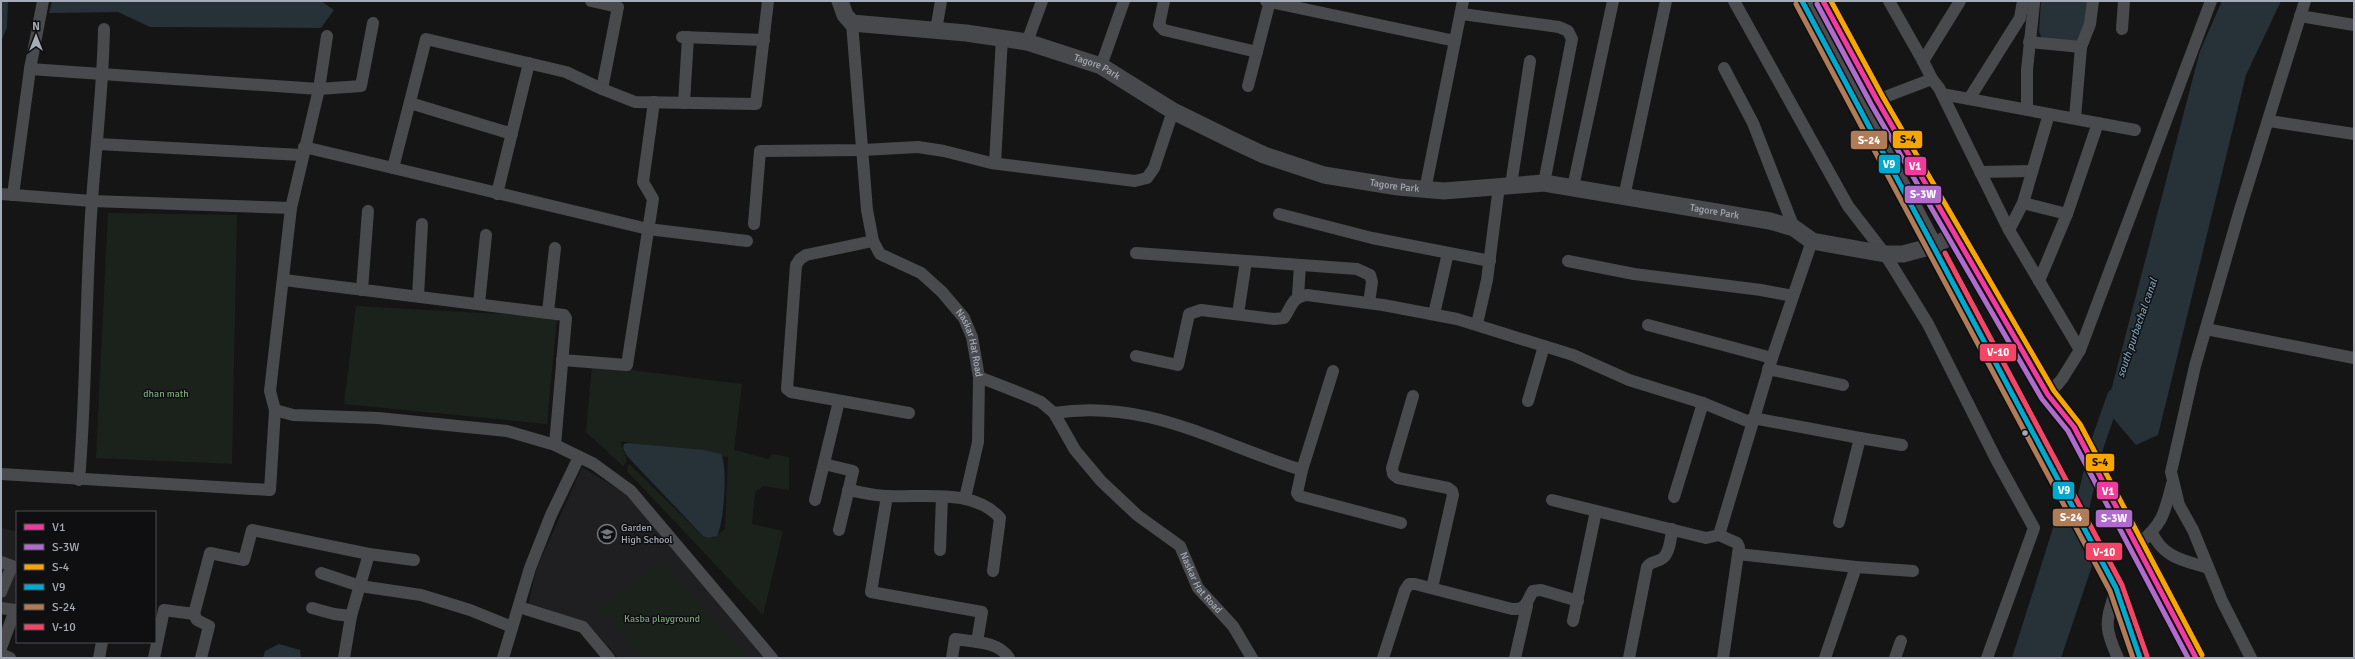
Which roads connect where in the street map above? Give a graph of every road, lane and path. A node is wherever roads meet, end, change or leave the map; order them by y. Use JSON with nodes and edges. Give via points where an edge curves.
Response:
{"nodes":[{"id":1,"x":43,"y":1,"type":"edge"},
{"id":2,"x":591,"y":1,"type":"edge"},
{"id":3,"x":768,"y":1,"type":"edge"},
{"id":4,"x":840,"y":1,"type":"edge"},
{"id":5,"x":941,"y":1,"type":"edge"},
{"id":6,"x":1042,"y":1,"type":"edge"},
{"id":7,"x":1124,"y":1,"type":"edge"},
{"id":8,"x":1164,"y":1,"type":"edge"},
{"id":9,"x":1269,"y":1,"type":"edge"},
{"id":10,"x":1463,"y":1,"type":"edge"},
{"id":11,"x":1613,"y":1,"type":"edge"},
{"id":12,"x":1666,"y":1,"type":"edge"},
{"id":13,"x":1734,"y":1,"type":"edge"},
{"id":14,"x":1802,"y":1,"type":"edge"},
{"id":15,"x":1823,"y":1,"type":"edge"},
{"id":16,"x":1889,"y":1,"type":"edge"},
{"id":17,"x":1960,"y":1,"type":"edge"},
{"id":18,"x":2093,"y":1,"type":"edge"},
{"id":19,"x":2124,"y":1,"type":"edge"},
{"id":20,"x":2211,"y":1,"type":"edge"},
{"id":21,"x":2305,"y":1,"type":"edge"},
{"id":22,"x":2031,"y":2,"type":"edge"},
{"id":23,"x":1462,"y":14,"type":"junction"},
{"id":24,"x":2300,"y":16,"type":"junction"},
{"id":25,"x":372,"y":23,"type":"dead end"},
{"id":26,"x":852,"y":23,"type":"junction"},
{"id":27,"x":2354,"y":25,"type":"edge"},
{"id":28,"x":104,"y":29,"type":"dead end"},
{"id":29,"x":2122,"y":29,"type":"dead end"},
{"id":30,"x":936,"y":30,"type":"junction"},
{"id":31,"x":327,"y":36,"type":"dead end"},
{"id":32,"x":1002,"y":38,"type":"junction"},
{"id":33,"x":764,"y":40,"type":"junction"},
{"id":34,"x":1456,"y":41,"type":"junction"},
{"id":35,"x":1027,"y":42,"type":"junction"},
{"id":36,"x":2029,"y":42,"type":"junction"},
{"id":37,"x":2081,"y":47,"type":"junction"},
{"id":38,"x":1257,"y":52,"type":"junction"},
{"id":39,"x":1530,"y":61,"type":"dead end"},
{"id":40,"x":1923,"y":61,"type":"junction"},
{"id":41,"x":529,"y":63,"type":"junction"},
{"id":42,"x":1101,"y":66,"type":"junction"},
{"id":43,"x":1724,"y":68,"type":"dead end"},
{"id":44,"x":30,"y":69,"type":"junction"},
{"id":45,"x":103,"y":74,"type":"junction"},
{"id":46,"x":1932,"y":79,"type":"junction"},
{"id":47,"x":1248,"y":86,"type":"dead end"},
{"id":48,"x":319,"y":89,"type":"junction"},
{"id":49,"x":602,"y":89,"type":"junction"},
{"id":50,"x":1942,"y":94,"type":"junction"},
{"id":51,"x":1969,"y":99,"type":"junction"},
{"id":52,"x":1877,"y":100,"type":"junction"},
{"id":53,"x":654,"y":102,"type":"junction"},
{"id":54,"x":410,"y":103,"type":"junction"},
{"id":55,"x":684,"y":103,"type":"junction"},
{"id":56,"x":2027,"y":110,"type":"junction"},
{"id":57,"x":1173,"y":111,"type":"junction"},
{"id":58,"x":2048,"y":114,"type":"junction"},
{"id":59,"x":2075,"y":118,"type":"junction"},
{"id":60,"x":2269,"y":121,"type":"junction"},
{"id":61,"x":2098,"y":123,"type":"junction"},
{"id":62,"x":2135,"y":130,"type":"dead end"},
{"id":63,"x":512,"y":134,"type":"junction"},
{"id":64,"x":2354,"y":134,"type":"edge"},
{"id":65,"x":98,"y":144,"type":"junction"},
{"id":66,"x":863,"y":150,"type":"junction"},
{"id":67,"x":303,"y":151,"type":"junction"},
{"id":68,"x":995,"y":163,"type":"junction"},
{"id":69,"x":393,"y":168,"type":"junction"},
{"id":70,"x":2032,"y":171,"type":"junction"},
{"id":71,"x":1980,"y":172,"type":"junction"},
{"id":72,"x":1544,"y":183,"type":"junction"},
{"id":73,"x":1505,"y":186,"type":"junction"},
{"id":74,"x":1573,"y":187,"type":"junction"},
{"id":75,"x":1425,"y":190,"type":"junction"},
{"id":76,"x":7,"y":194,"type":"edge"},
{"id":77,"x":497,"y":194,"type":"junction"},
{"id":78,"x":1624,"y":197,"type":"junction"},
{"id":79,"x":92,"y":201,"type":"junction"},
{"id":80,"x":2023,"y":202,"type":"junction"},
{"id":81,"x":291,"y":208,"type":"junction"},
{"id":82,"x":368,"y":211,"type":"dead end"},
{"id":83,"x":1279,"y":214,"type":"dead end"},
{"id":84,"x":2067,"y":214,"type":"junction"},
{"id":85,"x":422,"y":224,"type":"dead end"},
{"id":86,"x":754,"y":224,"type":"dead end"},
{"id":87,"x":1794,"y":228,"type":"junction"},
{"id":88,"x":648,"y":229,"type":"junction"},
{"id":89,"x":2009,"y":230,"type":"junction"},
{"id":90,"x":486,"y":235,"type":"dead end"},
{"id":91,"x":1954,"y":235,"type":"junction"},
{"id":92,"x":747,"y":241,"type":"dead end"},
{"id":93,"x":873,"y":241,"type":"junction"},
{"id":94,"x":1812,"y":241,"type":"junction"},
{"id":95,"x":555,"y":248,"type":"dead end"},
{"id":96,"x":1936,"y":251,"type":"junction"},
{"id":97,"x":1136,"y":253,"type":"dead end"},
{"id":98,"x":1448,"y":253,"type":"junction"},
{"id":99,"x":1885,"y":254,"type":"junction"},
{"id":100,"x":1246,"y":261,"type":"junction"},
{"id":101,"x":1490,"y":261,"type":"junction"},
{"id":102,"x":1568,"y":261,"type":"dead end"},
{"id":103,"x":1300,"y":265,"type":"junction"},
{"id":104,"x":284,"y":280,"type":"junction"},
{"id":105,"x":2039,"y":281,"type":"junction"},
{"id":106,"x":362,"y":290,"type":"junction"},
{"id":107,"x":418,"y":296,"type":"junction"},
{"id":108,"x":1298,"y":296,"type":"junction"},
{"id":109,"x":1793,"y":296,"type":"junction"},
{"id":110,"x":1369,"y":303,"type":"junction"},
{"id":111,"x":478,"y":304,"type":"junction"},
{"id":112,"x":548,"y":312,"type":"junction"},
{"id":113,"x":1238,"y":314,"type":"junction"},
{"id":114,"x":1434,"y":314,"type":"junction"},
{"id":115,"x":1477,"y":324,"type":"junction"},
{"id":116,"x":1648,"y":325,"type":"dead end"},
{"id":117,"x":2206,"y":329,"type":"junction"},
{"id":118,"x":1544,"y":346,"type":"junction"},
{"id":119,"x":2080,"y":350,"type":"junction"},
{"id":120,"x":1136,"y":356,"type":"dead end"},
{"id":121,"x":2354,"y":358,"type":"edge"},
{"id":122,"x":562,"y":360,"type":"junction"},
{"id":123,"x":1770,"y":364,"type":"junction"},
{"id":124,"x":1333,"y":371,"type":"dead end"},
{"id":125,"x":979,"y":377,"type":"junction"},
{"id":126,"x":1843,"y":385,"type":"dead end"},
{"id":127,"x":2048,"y":395,"type":"junction"},
{"id":128,"x":1413,"y":396,"type":"dead end"},
{"id":129,"x":839,"y":401,"type":"junction"},
{"id":130,"x":1528,"y":401,"type":"dead end"},
{"id":131,"x":1702,"y":403,"type":"junction"},
{"id":132,"x":275,"y":410,"type":"junction"},
{"id":133,"x":909,"y":413,"type":"dead end"},
{"id":134,"x":1054,"y":413,"type":"junction"},
{"id":135,"x":1753,"y":420,"type":"junction"},
{"id":136,"x":1860,"y":438,"type":"junction"},
{"id":137,"x":555,"y":445,"type":"junction"},
{"id":138,"x":1902,"y":445,"type":"dead end"},
{"id":139,"x":579,"y":457,"type":"junction"},
{"id":140,"x":824,"y":464,"type":"junction"},
{"id":141,"x":1302,"y":470,"type":"junction"},
{"id":142,"x":1,"y":474,"type":"edge"},
{"id":143,"x":79,"y":480,"type":"junction"},
{"id":144,"x":2172,"y":484,"type":"junction"},
{"id":145,"x":848,"y":490,"type":"junction"},
{"id":146,"x":887,"y":496,"type":"junction"},
{"id":147,"x":942,"y":497,"type":"junction"},
{"id":148,"x":1674,"y":497,"type":"dead end"},
{"id":149,"x":965,"y":498,"type":"junction"},
{"id":150,"x":815,"y":500,"type":"dead end"},
{"id":151,"x":1552,"y":500,"type":"dead end"},
{"id":152,"x":1596,"y":511,"type":"junction"},
{"id":153,"x":1839,"y":522,"type":"dead end"},
{"id":154,"x":1401,"y":523,"type":"dead end"},
{"id":155,"x":1672,"y":529,"type":"junction"},
{"id":156,"x":839,"y":530,"type":"dead end"},
{"id":157,"x":1719,"y":535,"type":"junction"},
{"id":158,"x":2145,"y":539,"type":"junction"},
{"id":159,"x":940,"y":550,"type":"dead end"},
{"id":160,"x":369,"y":554,"type":"junction"},
{"id":161,"x":1738,"y":554,"type":"junction"},
{"id":162,"x":414,"y":560,"type":"dead end"},
{"id":163,"x":1,"y":562,"type":"edge"},
{"id":164,"x":1856,"y":567,"type":"junction"},
{"id":165,"x":2208,"y":568,"type":"junction"},
{"id":166,"x":993,"y":571,"type":"dead end"},
{"id":167,"x":1914,"y":571,"type":"dead end"},
{"id":168,"x":321,"y":573,"type":"dead end"},
{"id":169,"x":360,"y":586,"type":"junction"},
{"id":170,"x":1432,"y":588,"type":"junction"},
{"id":171,"x":2116,"y":588,"type":"junction"},
{"id":172,"x":1,"y":592,"type":"edge"},
{"id":173,"x":1578,"y":601,"type":"junction"},
{"id":174,"x":1527,"y":606,"type":"junction"},
{"id":175,"x":519,"y":607,"type":"junction"},
{"id":176,"x":1,"y":608,"type":"edge"},
{"id":177,"x":312,"y":608,"type":"dead end"},
{"id":178,"x":194,"y":614,"type":"junction"},
{"id":179,"x":351,"y":616,"type":"junction"},
{"id":180,"x":1573,"y":621,"type":"dead end"},
{"id":181,"x":512,"y":627,"type":"junction"},
{"id":182,"x":157,"y":636,"type":"edge"},
{"id":183,"x":1901,"y":641,"type":"dead end"},
{"id":184,"x":977,"y":642,"type":"junction"},
{"id":185,"x":102,"y":643,"type":"edge"},
{"id":186,"x":1,"y":648,"type":"edge"},
{"id":187,"x":1,"y":654,"type":"edge"},
{"id":188,"x":10,"y":658,"type":"edge"},
{"id":189,"x":99,"y":658,"type":"edge"},
{"id":190,"x":154,"y":658,"type":"edge"},
{"id":191,"x":201,"y":658,"type":"edge"},
{"id":192,"x":344,"y":658,"type":"edge"},
{"id":193,"x":503,"y":658,"type":"edge"},
{"id":194,"x":610,"y":658,"type":"edge"},
{"id":195,"x":772,"y":658,"type":"edge"},
{"id":196,"x":952,"y":658,"type":"edge"},
{"id":197,"x":1009,"y":658,"type":"edge"},
{"id":198,"x":1252,"y":658,"type":"edge"},
{"id":199,"x":1383,"y":658,"type":"edge"},
{"id":200,"x":1515,"y":658,"type":"edge"},
{"id":201,"x":1629,"y":658,"type":"edge"},
{"id":202,"x":1723,"y":658,"type":"edge"},
{"id":203,"x":1825,"y":658,"type":"edge"},
{"id":204,"x":1895,"y":658,"type":"edge"},
{"id":205,"x":1988,"y":658,"type":"edge"},
{"id":206,"x":2118,"y":658,"type":"edge"},
{"id":207,"x":2140,"y":658,"type":"edge"},
{"id":208,"x":2196,"y":658,"type":"edge"},
{"id":209,"x":2251,"y":658,"type":"edge"}],
"edges":[{"from":1,"to":44,"type":"street"},
{"from":2,"to":49,"type":"street","via":[[618,7]]},
{"from":3,"to":33,"type":"street"},
{"from":4,"to":26,"type":"street","name":"Naskar Hat Road","via":[[845,15]]},
{"from":5,"to":30,"type":"street"},
{"from":6,"to":35,"type":"street"},
{"from":7,"to":42,"type":"street"},
{"from":8,"to":38,"type":"street","via":[[1158,19],[1164,30]]},
{"from":9,"to":34,"type":"street"},
{"from":9,"to":38,"type":"street"},
{"from":10,"to":23,"type":"street"},
{"from":11,"to":74,"type":"street"},
{"from":12,"to":78,"type":"street"},
{"from":13,"to":99,"type":"street","via":[[1848,206]]},
{"from":14,"to":96,"type":"main road"},
{"from":15,"to":52,"type":"main road"},
{"from":16,"to":40,"type":"street"},
{"from":17,"to":40,"type":"street"},
{"from":18,"to":37,"type":"street","via":[[2090,24]]},
{"from":19,"to":29,"type":"street"},
{"from":20,"to":119,"type":"street"},
{"from":21,"to":24,"type":"street"},
{"from":22,"to":36,"type":"street"},
{"from":22,"to":51,"type":"street"},
{"from":23,"to":34,"type":"street"},
{"from":23,"to":72,"type":"street","via":[[1559,27],[1568,31],[1572,39]]},
{"from":24,"to":27,"type":"street"},
{"from":24,"to":60,"type":"street"},
{"from":25,"to":48,"type":"street","via":[[361,86]]},
{"from":26,"to":30,"type":"street","name":"Tagore Park"},
{"from":26,"to":66,"type":"street","name":"Naskar Hat Road"},
{"from":28,"to":45,"type":"street"},
{"from":30,"to":32,"type":"street","name":"Tagore Park"},
{"from":31,"to":48,"type":"street"},
{"from":32,"to":35,"type":"street","name":"Tagore Park"},
{"from":32,"to":68,"type":"street"},
{"from":33,"to":55,"type":"street","via":[[756,104]]},
{"from":33,"to":55,"type":"street","via":[[685,37]]},
{"from":34,"to":75,"type":"street"},
{"from":35,"to":42,"type":"street","name":"Tagore Park"},
{"from":36,"to":37,"type":"street"},
{"from":36,"to":56,"type":"street"},
{"from":37,"to":59,"type":"street"},
{"from":38,"to":47,"type":"street"},
{"from":39,"to":73,"type":"street"},
{"from":40,"to":46,"type":"street"},
{"from":41,"to":49,"type":"street","via":[[566,72]]},
{"from":41,"to":54,"type":"street","via":[[426,39]]},
{"from":41,"to":63,"type":"street"},
{"from":42,"to":57,"type":"street","name":"Tagore Park"},
{"from":43,"to":87,"type":"street","via":[[1753,123]]},
{"from":44,"to":45,"type":"street"},
{"from":44,"to":76,"type":"street"},
{"from":45,"to":48,"type":"street"},
{"from":45,"to":65,"type":"street"},
{"from":46,"to":50,"type":"street"},
{"from":46,"to":52,"type":"street"},
{"from":48,"to":67,"type":"street"},
{"from":49,"to":53,"type":"street","via":[[635,102]]},
{"from":50,"to":51,"type":"street"},
{"from":50,"to":71,"type":"street"},
{"from":51,"to":56,"type":"street"},
{"from":52,"to":91,"type":"main road"},
{"from":53,"to":55,"type":"street"},
{"from":53,"to":88,"type":"street","via":[[644,182],[653,199]]},
{"from":54,"to":63,"type":"street"},
{"from":54,"to":69,"type":"street"},
{"from":56,"to":58,"type":"street"},
{"from":57,"to":68,"type":"street","via":[[1154,168],[1147,178],[1135,181]]},
{"from":57,"to":75,"type":"street","name":"Tagore Park","via":[[1234,141],[1302,169],[1348,180]]},
{"from":58,"to":59,"type":"street"},
{"from":58,"to":70,"type":"street"},
{"from":59,"to":61,"type":"street"},
{"from":60,"to":64,"type":"street"},
{"from":60,"to":117,"type":"street","via":[[2241,206]]},
{"from":61,"to":62,"type":"street"},
{"from":61,"to":84,"type":"street"},
{"from":63,"to":77,"type":"street"},
{"from":65,"to":67,"type":"street"},
{"from":65,"to":79,"type":"street"},
{"from":66,"to":68,"type":"street","via":[[918,147]]},
{"from":66,"to":86,"type":"street","via":[[760,151]]},
{"from":66,"to":93,"type":"street","name":"Naskar Hat Road","via":[[867,210]]},
{"from":67,"to":69,"type":"street"},
{"from":67,"to":81,"type":"street"},
{"from":69,"to":77,"type":"street"},
{"from":70,"to":71,"type":"street"},
{"from":70,"to":80,"type":"street"},
{"from":71,"to":89,"type":"street"},
{"from":72,"to":73,"type":"street","name":"Tagore Park"},
{"from":72,"to":74,"type":"street","name":"Tagore Park"},
{"from":73,"to":75,"type":"street","name":"Tagore Park","via":[[1465,191]]},
{"from":73,"to":101,"type":"street"},
{"from":74,"to":78,"type":"street","name":"Tagore Park"},
{"from":76,"to":79,"type":"street"},
{"from":77,"to":88,"type":"street"},
{"from":78,"to":87,"type":"street","name":"Tagore Park","via":[[1770,221]]},
{"from":79,"to":81,"type":"street"},
{"from":79,"to":143,"type":"street","via":[[84,422]]},
{"from":80,"to":84,"type":"street"},
{"from":80,"to":89,"type":"street"},
{"from":81,"to":104,"type":"street"},
{"from":82,"to":106,"type":"street"},
{"from":83,"to":98,"type":"street","via":[[1329,228]]},
{"from":84,"to":105,"type":"street"},
{"from":85,"to":107,"type":"street"},
{"from":87,"to":94,"type":"street","name":"Tagore Park"},
{"from":88,"to":92,"type":"street"},
{"from":88,"to":122,"type":"street","via":[[627,365]]},
{"from":89,"to":105,"type":"street"},
{"from":90,"to":111,"type":"street"},
{"from":91,"to":96,"type":"street","name":"Tagore Park"},
{"from":91,"to":127,"type":"main road"},
{"from":93,"to":125,"type":"street","name":"Naskar Hat Road","via":[[880,254],[921,273],[942,292],[964,318],[972,337]]},
{"from":93,"to":129,"type":"street","via":[[806,255],[796,265],[787,388],[791,392]]},
{"from":94,"to":99,"type":"street","name":"Tagore Park"},
{"from":94,"to":109,"type":"street"},
{"from":95,"to":112,"type":"street"},
{"from":96,"to":99,"type":"street","name":"Tagore Park"},
{"from":96,"to":171,"type":"main road"},
{"from":97,"to":100,"type":"street"},
{"from":98,"to":101,"type":"street"},
{"from":98,"to":114,"type":"street"},
{"from":99,"to":205,"type":"street","via":[[1928,324],[2034,528]]},
{"from":100,"to":103,"type":"street"},
{"from":100,"to":113,"type":"street"},
{"from":101,"to":115,"type":"street"},
{"from":102,"to":109,"type":"street","via":[[1634,274]]},
{"from":103,"to":108,"type":"street"},
{"from":103,"to":110,"type":"street","via":[[1365,271],[1370,275],[1372,282]]},
{"from":104,"to":106,"type":"street"},
{"from":104,"to":132,"type":"street","via":[[270,390]]},
{"from":105,"to":119,"type":"street"},
{"from":106,"to":107,"type":"street"},
{"from":107,"to":111,"type":"street"},
{"from":108,"to":110,"type":"street"},
{"from":108,"to":113,"type":"street","via":[[1284,318]]},
{"from":109,"to":123,"type":"street"},
{"from":110,"to":114,"type":"street"},
{"from":111,"to":112,"type":"street"},
{"from":112,"to":122,"type":"street","via":[[560,313],[566,318]]},
{"from":113,"to":120,"type":"street","via":[[1201,310],[1189,314],[1178,365]]},
{"from":114,"to":115,"type":"street"},
{"from":115,"to":118,"type":"street"},
{"from":116,"to":123,"type":"street"},
{"from":117,"to":121,"type":"street"},
{"from":117,"to":144,"type":"street","via":[[2173,456]]},
{"from":118,"to":130,"type":"street"},
{"from":118,"to":131,"type":"street","via":[[1573,355],[1629,380]]},
{"from":119,"to":127,"type":"street","via":[[2062,379]]},
{"from":122,"to":137,"type":"street"},
{"from":123,"to":126,"type":"street"},
{"from":123,"to":135,"type":"street"},
{"from":124,"to":141,"type":"street"},
{"from":125,"to":134,"type":"street","name":"Naskar Hat Road","via":[[1031,397]]},
{"from":125,"to":149,"type":"street","via":[[978,442]]},
{"from":127,"to":158,"type":"main road","via":[[2074,427]]},
{"from":128,"to":170,"type":"street","via":[[1392,468],[1393,474],[1398,478],[1448,488],[1453,496]]},
{"from":129,"to":133,"type":"street"},
{"from":129,"to":140,"type":"street"},
{"from":131,"to":135,"type":"street"},
{"from":131,"to":148,"type":"street"},
{"from":132,"to":137,"type":"street","via":[[293,415],[378,418],[507,431]]},
{"from":132,"to":143,"type":"street","via":[[270,490]]},
{"from":134,"to":141,"type":"street","via":[[1104,409],[1147,415]]},
{"from":134,"to":198,"type":"street","name":"Naskar Hat Road","via":[[1075,450],[1101,481],[1137,515],[1180,546],[1198,588],[1233,626]]},
{"from":135,"to":136,"type":"street"},
{"from":135,"to":157,"type":"street"},
{"from":136,"to":138,"type":"street"},
{"from":136,"to":153,"type":"street"},
{"from":137,"to":139,"type":"street"},
{"from":139,"to":175,"type":"street","via":[[551,515],[530,568]]},
{"from":139,"to":195,"type":"street","via":[[631,491]]},
{"from":140,"to":145,"type":"street","via":[[853,471]]},
{"from":140,"to":150,"type":"street"},
{"from":141,"to":154,"type":"street","via":[[1297,493],[1299,496]]},
{"from":142,"to":143,"type":"street"},
{"from":144,"to":158,"type":"street","via":[[2164,516]]},
{"from":144,"to":165,"type":"street"},
{"from":145,"to":146,"type":"street"},
{"from":145,"to":156,"type":"street"},
{"from":146,"to":147,"type":"street"},
{"from":146,"to":184,"type":"street","via":[[871,592],[982,612]]},
{"from":147,"to":149,"type":"street"},
{"from":147,"to":159,"type":"street"},
{"from":149,"to":166,"type":"street","via":[[994,511],[1000,518]]},
{"from":151,"to":152,"type":"street"},
{"from":152,"to":155,"type":"street"},
{"from":152,"to":173,"type":"street"},
{"from":155,"to":157,"type":"street","via":[[1706,538]]},
{"from":155,"to":201,"type":"street","via":[[1668,552],[1664,557],[1650,562],[1647,567]]},
{"from":157,"to":161,"type":"street","via":[[1737,543]]},
{"from":158,"to":165,"type":"street","via":[[2167,554]]},
{"from":158,"to":208,"type":"main road"},
{"from":160,"to":162,"type":"street"},
{"from":160,"to":169,"type":"street"},
{"from":160,"to":178,"type":"street","via":[[252,530],[244,560],[210,552]]},
{"from":161,"to":164,"type":"street"},
{"from":161,"to":202,"type":"street"},
{"from":163,"to":172,"type":"street","via":[[12,566]]},
{"from":164,"to":167,"type":"street"},
{"from":164,"to":203,"type":"street"},
{"from":165,"to":209,"type":"street"},
{"from":168,"to":169,"type":"street"},
{"from":169,"to":179,"type":"street"},
{"from":169,"to":181,"type":"street","via":[[421,595],[470,610]]},
{"from":170,"to":174,"type":"street","via":[[1512,609],[1520,610]]},
{"from":170,"to":199,"type":"street","via":[[1409,584]]},
{"from":171,"to":206,"type":"street","via":[[2106,621],[2111,643]]},
{"from":171,"to":207,"type":"main road"},
{"from":173,"to":174,"type":"street","via":[[1541,590],[1533,591]]},
{"from":173,"to":180,"type":"street"},
{"from":174,"to":200,"type":"street"},
{"from":175,"to":181,"type":"street"},
{"from":175,"to":194,"type":"street","via":[[583,627]]},
{"from":176,"to":186,"type":"street","via":[[15,610]]},
{"from":177,"to":179,"type":"street"},
{"from":178,"to":182,"type":"street","via":[[164,610]]},
{"from":178,"to":191,"type":"street","via":[[198,620],[209,626]]},
{"from":179,"to":192,"type":"street"},
{"from":181,"to":193,"type":"street"},
{"from":182,"to":190,"type":"street"},
{"from":183,"to":204,"type":"street"},
{"from":184,"to":196,"type":"street","via":[[956,639]]},
{"from":184,"to":197,"type":"street","via":[[990,644],[1004,651]]},
{"from":185,"to":189,"type":"street"},
{"from":187,"to":188,"type":"street"}]}
